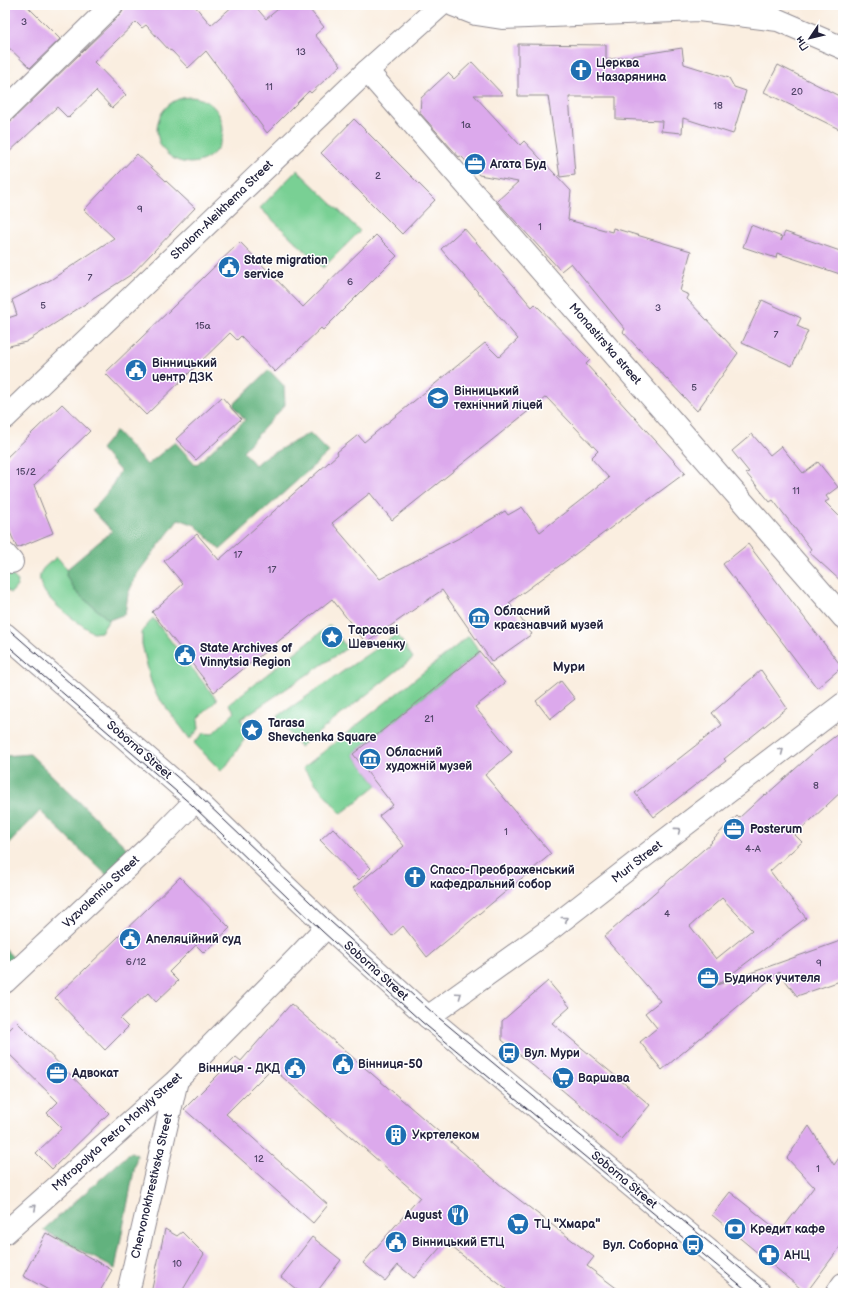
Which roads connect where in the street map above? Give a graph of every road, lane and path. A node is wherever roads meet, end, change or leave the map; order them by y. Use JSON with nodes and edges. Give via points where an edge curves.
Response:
{"nodes":[{"id":1,"x":112,"y":5,"type":"edge"},
{"id":2,"x":442,"y":5,"type":"edge"},
{"id":3,"x":452,"y":5,"type":"edge"},
{"id":4,"x":843,"y":48,"type":"edge"},
{"id":5,"x":367,"y":71,"type":"junction"},
{"id":6,"x":5,"y":110,"type":"edge"},
{"id":7,"x":5,"y":418,"type":"edge"},
{"id":8,"x":843,"y":617,"type":"edge"},
{"id":9,"x":5,"y":634,"type":"edge"},
{"id":10,"x":843,"y":704,"type":"edge"},
{"id":11,"x":196,"y":800,"type":"junction"},
{"id":12,"x":326,"y":926,"type":"junction"},
{"id":13,"x":5,"y":982,"type":"edge"},
{"id":14,"x":428,"y":1017,"type":"junction"},
{"id":15,"x":177,"y":1080,"type":"junction"},
{"id":16,"x":5,"y":1233,"type":"edge"},
{"id":17,"x":843,"y":1284,"type":"edge"},
{"id":18,"x":128,"y":1293,"type":"edge"},
{"id":19,"x":760,"y":1293,"type":"edge"},
{"id":20,"x":837,"y":1293,"type":"edge"}],
"edges":[{"from":1,"to":6,"type":"street"},
{"from":2,"to":5,"type":"street","name":"Sholom-Aleikhema Street"},
{"from":3,"to":4,"type":"street","via":[[476,14],[502,18],[699,10],[778,20]]},
{"from":5,"to":7,"type":"street","name":"Sholom-Aleikhema Street"},
{"from":5,"to":8,"type":"street","name":"Monastirs'ka street"},
{"from":9,"to":11,"type":"street","name":"Soborna Street"},
{"from":14,"to":10,"type":"street","name":"Muri Street","one_way":true,"via":[[552,928]]},
{"from":11,"to":12,"type":"street","name":"Soborna Street"},
{"from":11,"to":13,"type":"street","name":"Vyzvolennia Street"},
{"from":12,"to":14,"type":"street","name":"Soborna Street"},
{"from":12,"to":15,"type":"street","name":"Mytropolyta Petra Mohyly Street"},
{"from":14,"to":19,"type":"street","name":"Soborna Street"},
{"from":16,"to":15,"type":"street","name":"Mytropolyta Petra Mohyly Street","one_way":true},
{"from":15,"to":18,"type":"street","name":"Chervonokhrestivska Street"},
{"from":17,"to":20,"type":"street"}]}
